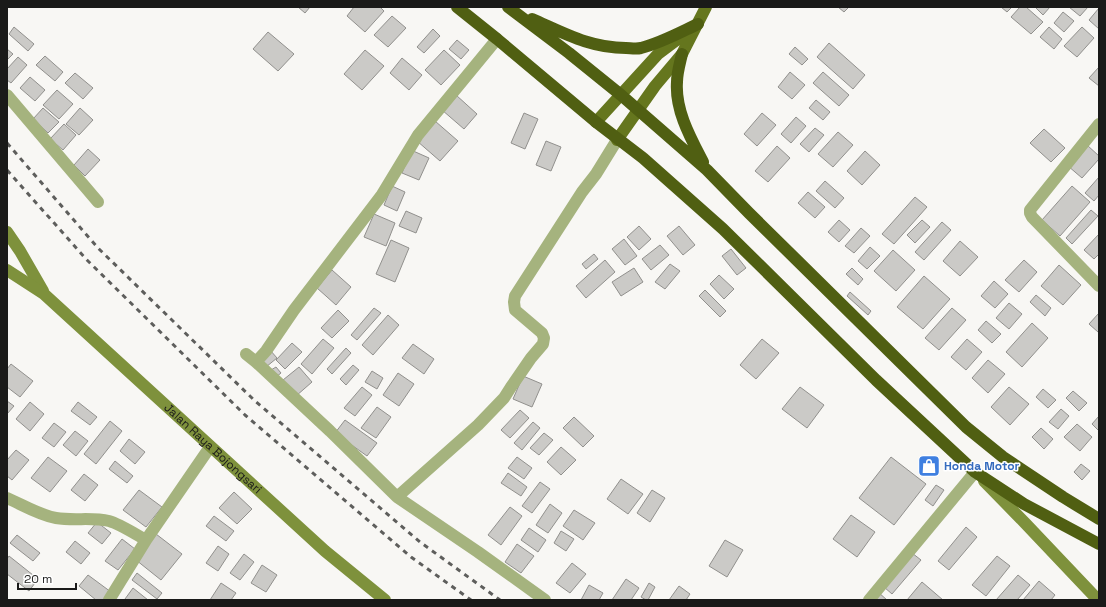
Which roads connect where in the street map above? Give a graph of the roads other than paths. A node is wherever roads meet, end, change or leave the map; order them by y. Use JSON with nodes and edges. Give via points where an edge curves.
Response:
{"nodes":[{"id":1,"x":457,"y":7,"type":"edge"},
{"id":2,"x":706,"y":7,"type":"edge"},
{"id":3,"x":511,"y":8,"type":"edge"},
{"id":4,"x":698,"y":24,"type":"junction"},
{"id":5,"x":497,"y":39,"type":"junction"},
{"id":6,"x":682,"y":54,"type":"junction"},
{"id":7,"x":621,"y":94,"type":"junction"},
{"id":8,"x":7,"y":95,"type":"edge"},
{"id":9,"x":639,"y":110,"type":"junction"},
{"id":10,"x":596,"y":122,"type":"junction"},
{"id":11,"x":1099,"y":124,"type":"edge"},
{"id":12,"x":617,"y":140,"type":"junction"},
{"id":13,"x":708,"y":170,"type":"junction"},
{"id":14,"x":98,"y":202,"type":"dead end"},
{"id":15,"x":7,"y":232,"type":"edge"},
{"id":16,"x":7,"y":270,"type":"edge"},
{"id":17,"x":1099,"y":286,"type":"edge"},
{"id":18,"x":44,"y":294,"type":"junction"},
{"id":19,"x":246,"y":354,"type":"dead end"},
{"id":20,"x":256,"y":362,"type":"junction"},
{"id":21,"x":210,"y":447,"type":"junction"},
{"id":22,"x":975,"y":472,"type":"junction"},
{"id":23,"x":397,"y":497,"type":"junction"},
{"id":24,"x":7,"y":498,"type":"edge"},
{"id":25,"x":1099,"y":519,"type":"edge"},
{"id":26,"x":146,"y":540,"type":"junction"},
{"id":27,"x":1099,"y":544,"type":"edge"},
{"id":28,"x":109,"y":600,"type":"edge"},
{"id":29,"x":385,"y":600,"type":"edge"},
{"id":30,"x":545,"y":600,"type":"edge"},
{"id":31,"x":869,"y":600,"type":"edge"},
{"id":32,"x":1098,"y":600,"type":"edge"}],
"edges":[{"from":1,"to":5,"type":"highway"},
{"from":2,"to":4,"type":"main road"},
{"from":3,"to":4,"type":"highway","via":[[575,39],[597,46],[618,48],[640,49]]},
{"from":3,"to":7,"type":"highway"},
{"from":4,"to":6,"type":"main road"},
{"from":4,"to":7,"type":"main road","via":[[658,54]]},
{"from":5,"to":10,"type":"highway"},
{"from":5,"to":20,"type":"street","via":[[418,135],[381,196]]},
{"from":6,"to":9,"type":"main road"},
{"from":6,"to":13,"type":"highway","via":[[677,81],[682,117],[691,140]]},
{"from":7,"to":9,"type":"highway"},
{"from":7,"to":10,"type":"main road"},
{"from":8,"to":14,"type":"street"},
{"from":9,"to":12,"type":"main road"},
{"from":9,"to":13,"type":"highway"},
{"from":10,"to":12,"type":"highway"},
{"from":11,"to":17,"type":"street","via":[[1030,210],[1032,217]]},
{"from":12,"to":22,"type":"highway","via":[[643,158],[723,229],[876,380]]},
{"from":12,"to":23,"type":"street","via":[[515,296],[515,310],[542,333],[543,344],[504,398],[478,425]]},
{"from":13,"to":25,"type":"highway","via":[[966,427],[1003,457]]},
{"from":15,"to":18,"type":"street","name":"Jalan Raya Bojongsari"},
{"from":16,"to":18,"type":"street","name":"Jalan Raya Bojongsari"},
{"from":18,"to":21,"type":"street","name":"Jalan Raya Bojongsari"},
{"from":19,"to":20,"type":"street"},
{"from":20,"to":23,"type":"street"},
{"from":21,"to":26,"type":"street"},
{"from":21,"to":29,"type":"street","name":"Jalan Raya Bojongsari","via":[[325,551]]},
{"from":22,"to":27,"type":"highway","via":[[1024,504]]},
{"from":22,"to":31,"type":"street"},
{"from":22,"to":32,"type":"street"},
{"from":23,"to":30,"type":"street"},
{"from":24,"to":26,"type":"street","via":[[56,518],[111,522]]},
{"from":26,"to":28,"type":"street"}]}
